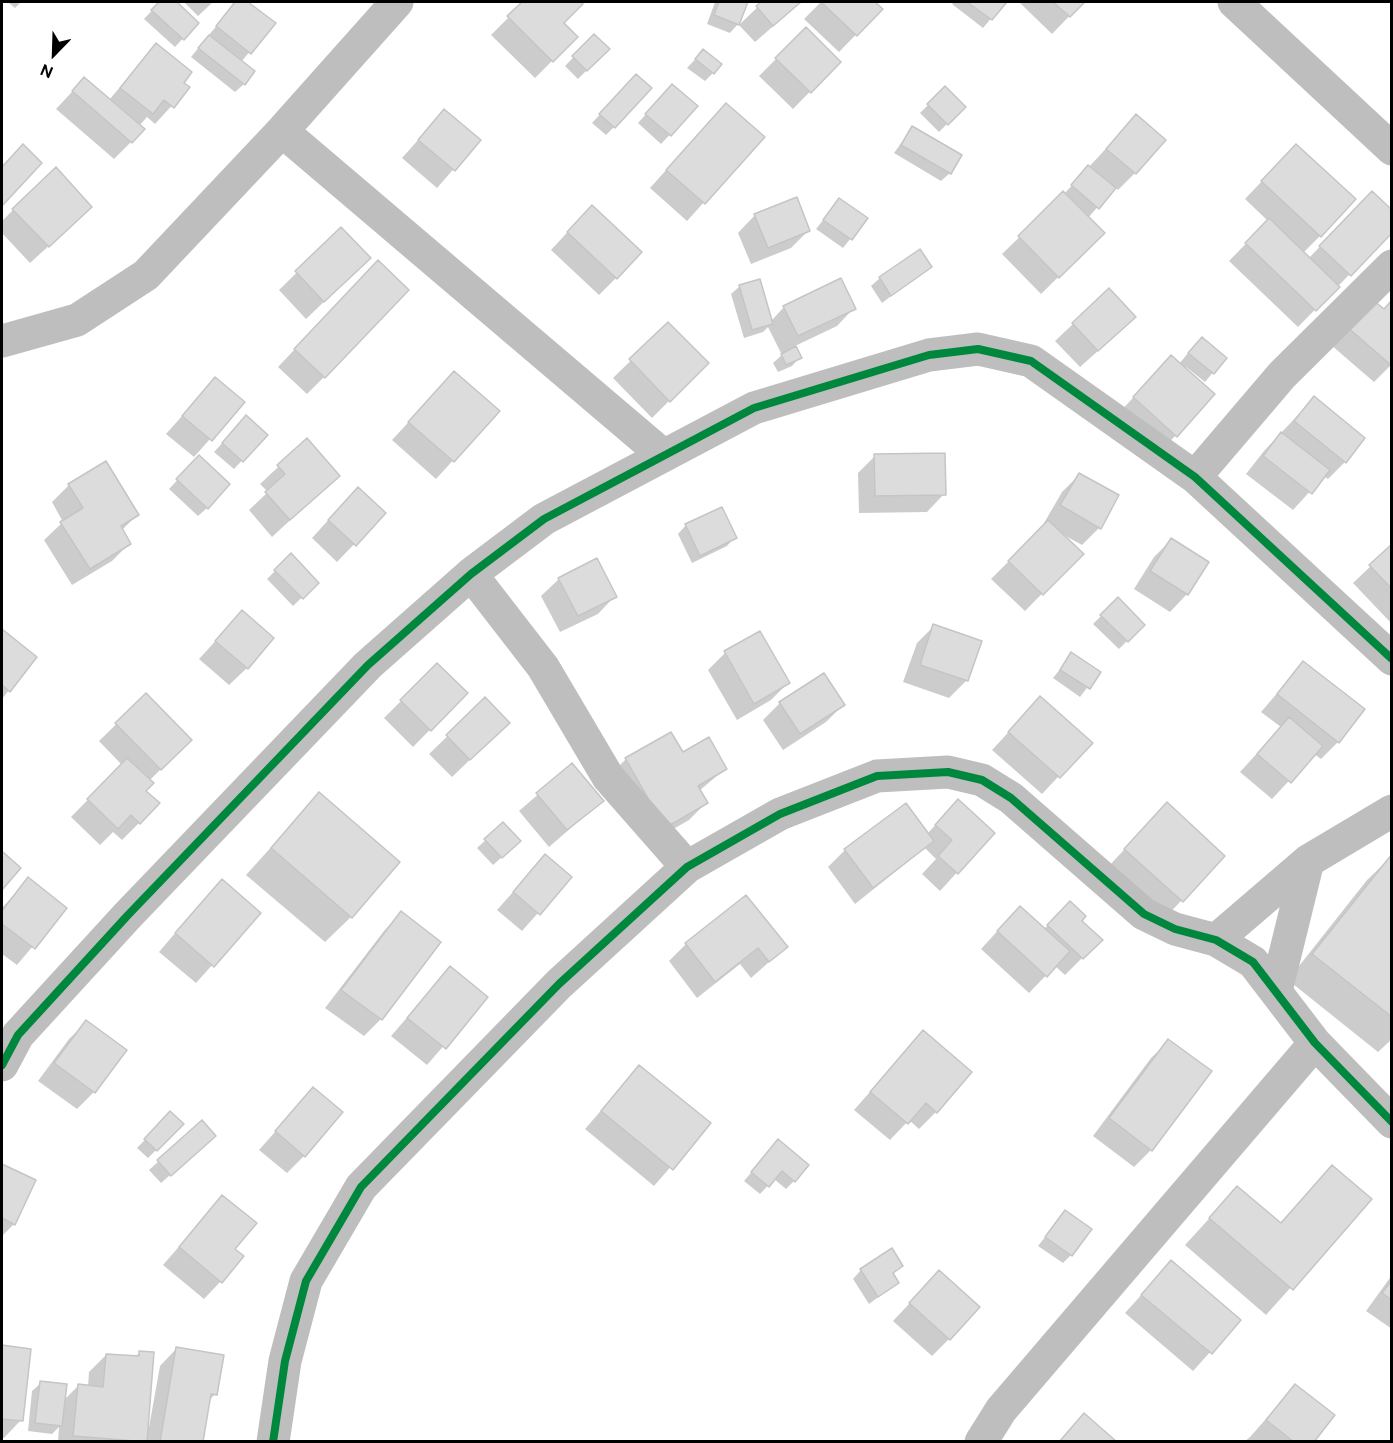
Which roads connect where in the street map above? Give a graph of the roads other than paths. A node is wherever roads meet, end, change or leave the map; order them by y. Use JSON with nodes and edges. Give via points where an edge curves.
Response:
{"nodes":[{"id":1,"x":397,"y":2,"type":"edge"},
{"id":2,"x":1234,"y":2,"type":"edge"},
{"id":3,"x":282,"y":131,"type":"junction"},
{"id":4,"x":1392,"y":149,"type":"edge"},
{"id":5,"x":1392,"y":266,"type":"edge"},
{"id":6,"x":2,"y":341,"type":"edge"},
{"id":7,"x":663,"y":455,"type":"junction"},
{"id":8,"x":1195,"y":477,"type":"junction"},
{"id":9,"x":471,"y":574,"type":"junction"},
{"id":10,"x":1392,"y":659,"type":"edge"},
{"id":11,"x":1392,"y":811,"type":"edge"},
{"id":12,"x":1308,"y":861,"type":"junction"},
{"id":13,"x":687,"y":867,"type":"junction"},
{"id":14,"x":1216,"y":940,"type":"junction"},
{"id":15,"x":1276,"y":991,"type":"junction"},
{"id":16,"x":1315,"y":1043,"type":"junction"},
{"id":17,"x":2,"y":1065,"type":"edge"},
{"id":18,"x":1392,"y":1122,"type":"edge"},
{"id":19,"x":273,"y":1442,"type":"edge"},
{"id":20,"x":981,"y":1442,"type":"edge"}],
"edges":[{"from":1,"to":3,"type":"street"},
{"from":2,"to":4,"type":"street"},
{"from":3,"to":6,"type":"street","via":[[146,275],[77,320]]},
{"from":3,"to":7,"type":"street"},
{"from":5,"to":8,"type":"street","via":[[1282,375]]},
{"from":7,"to":8,"type":"street","via":[[754,408],[929,355],[978,349],[1031,361]]},
{"from":7,"to":9,"type":"street","via":[[544,519]]},
{"from":8,"to":10,"type":"street"},
{"from":9,"to":13,"type":"street","via":[[543,667],[608,777]]},
{"from":9,"to":17,"type":"street","via":[[368,665],[128,915],[18,1035]]},
{"from":11,"to":12,"type":"street"},
{"from":12,"to":14,"type":"street"},
{"from":12,"to":15,"type":"street"},
{"from":13,"to":14,"type":"street","via":[[780,813],[877,776],[948,772],[981,780],[1011,798],[1144,914],[1176,929]]},
{"from":13,"to":19,"type":"street","via":[[559,984],[361,1187],[306,1281],[285,1361]]},
{"from":14,"to":15,"type":"street","via":[[1253,962]]},
{"from":15,"to":16,"type":"street"},
{"from":16,"to":18,"type":"street"},
{"from":16,"to":20,"type":"street","via":[[1008,1401]]}]}
